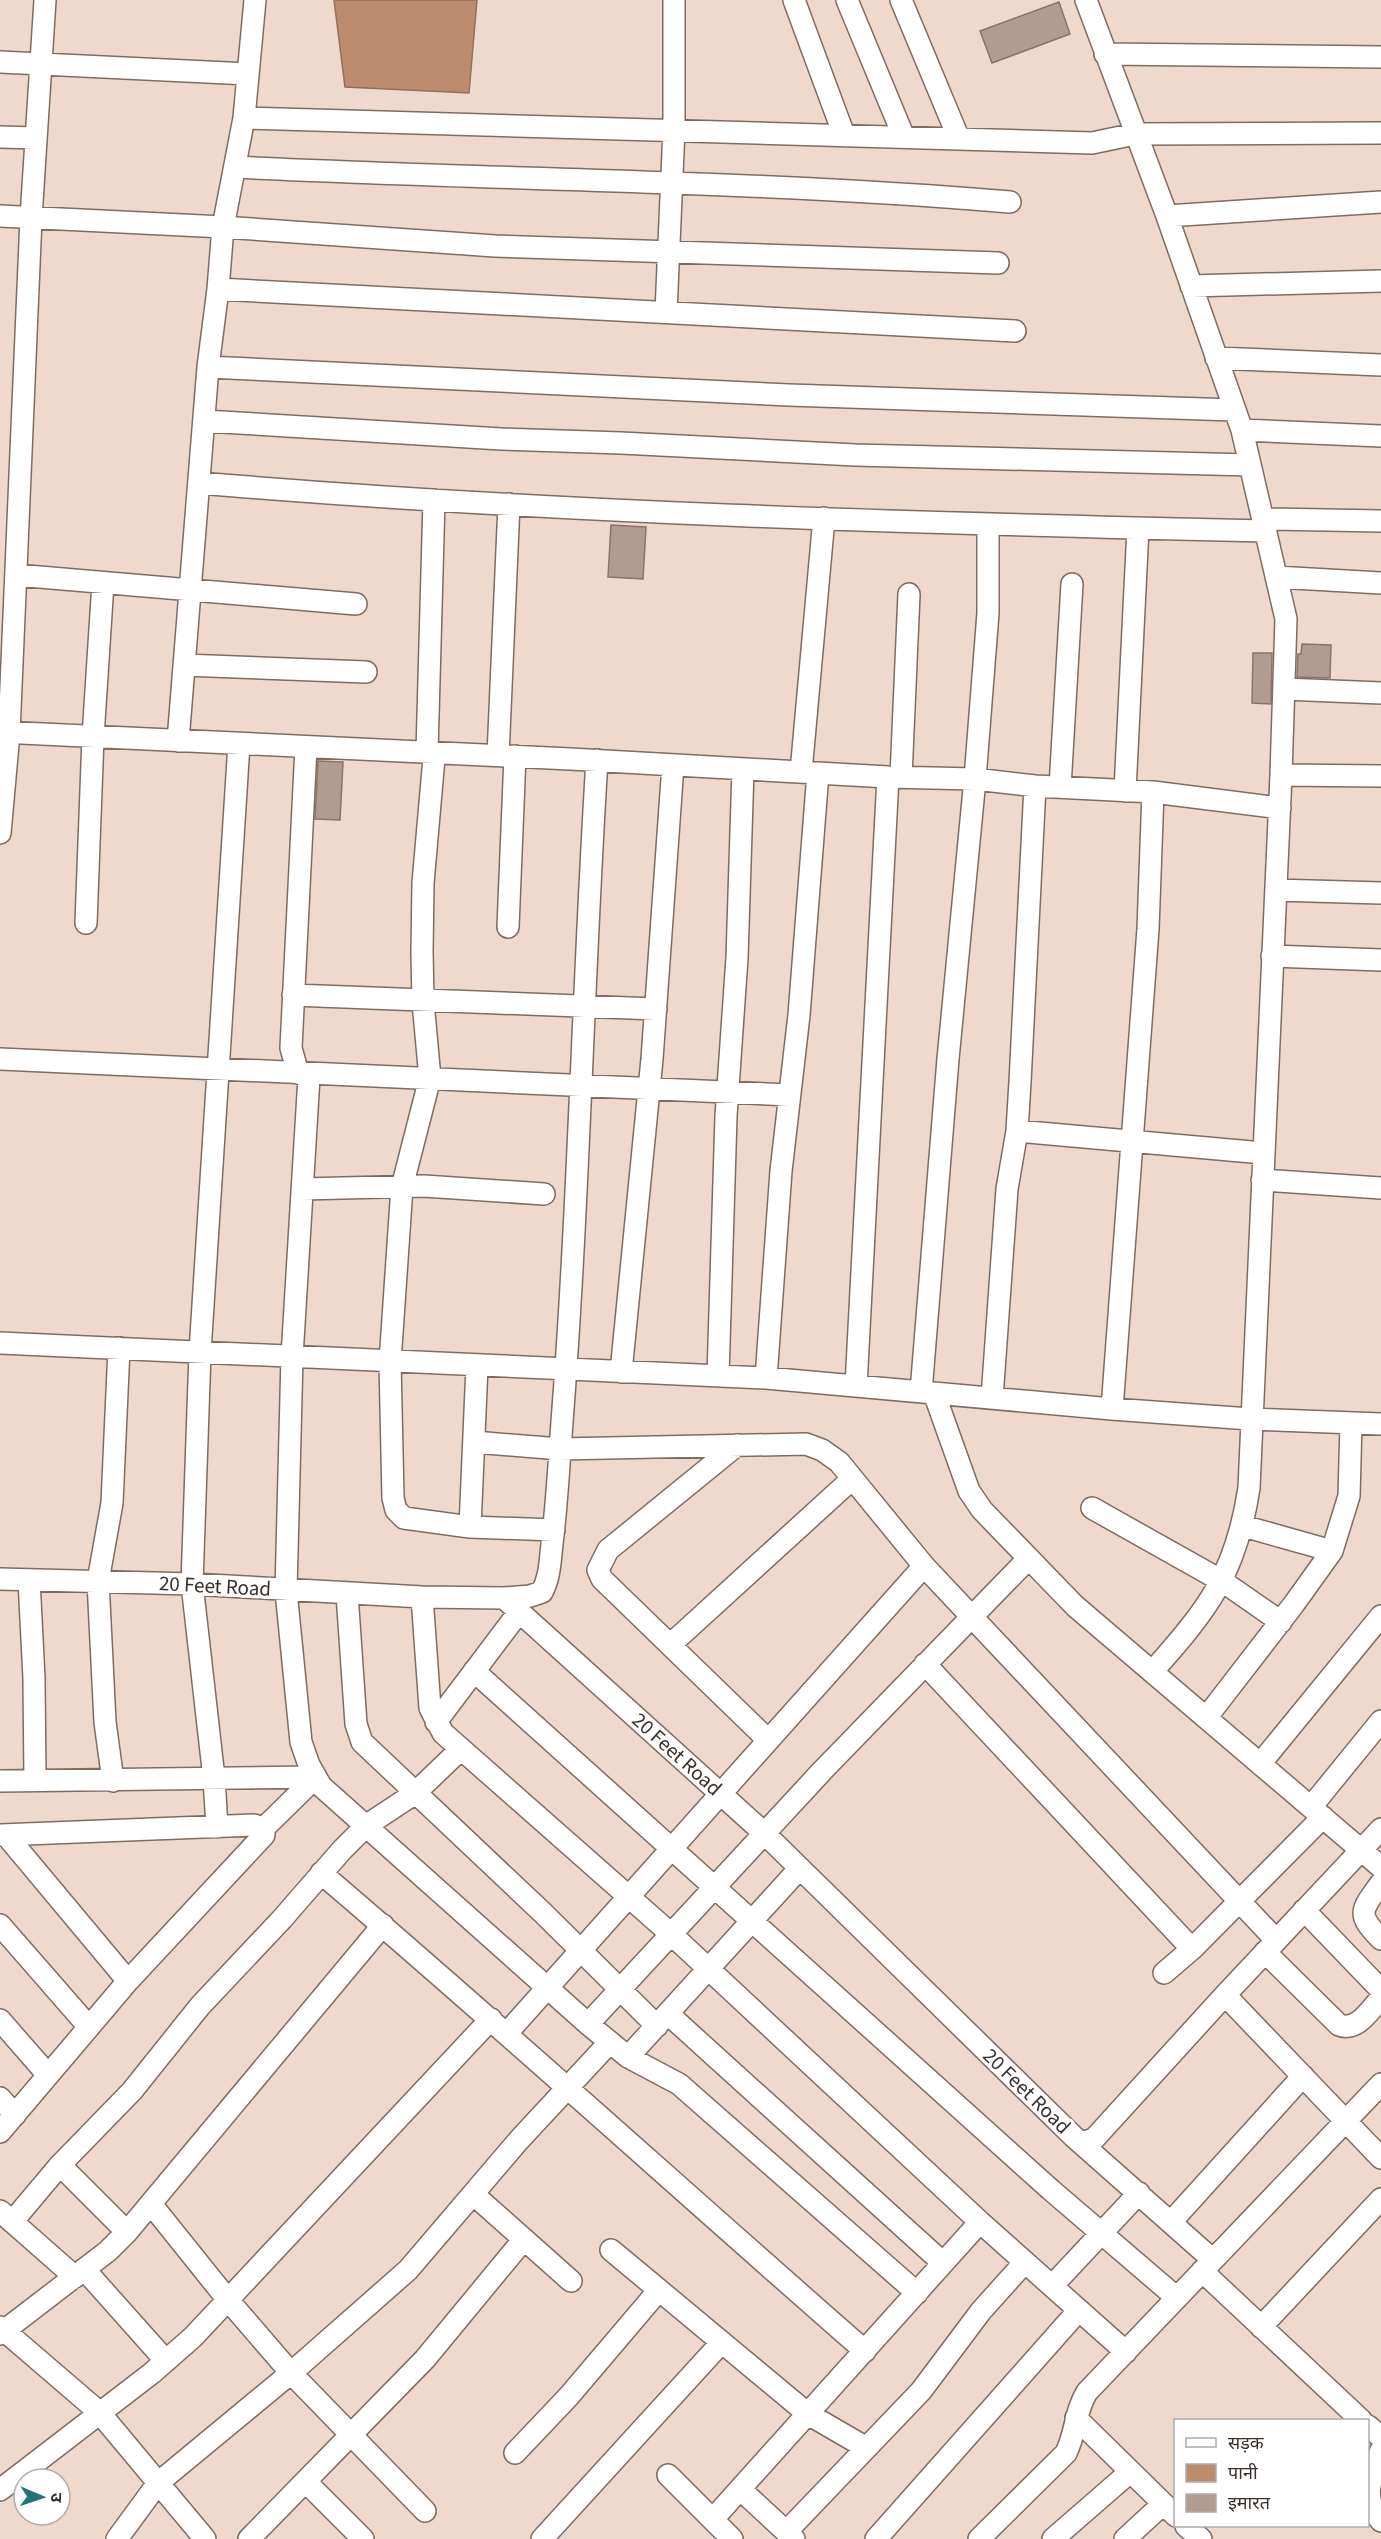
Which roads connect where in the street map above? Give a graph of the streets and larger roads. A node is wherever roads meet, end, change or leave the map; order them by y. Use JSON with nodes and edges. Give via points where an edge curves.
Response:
{"nodes":[{"id":1,"x":45,"y":0,"type":"edge"},
{"id":2,"x":255,"y":0,"type":"edge"},
{"id":3,"x":674,"y":0,"type":"edge"},
{"id":4,"x":794,"y":0,"type":"edge"},
{"id":5,"x":847,"y":0,"type":"edge"},
{"id":6,"x":901,"y":0,"type":"edge"},
{"id":7,"x":1086,"y":0,"type":"edge"},
{"id":8,"x":1105,"y":54,"type":"junction"},
{"id":9,"x":1381,"y":57,"type":"edge"},
{"id":10,"x":0,"y":62,"type":"edge"},
{"id":11,"x":41,"y":63,"type":"junction"},
{"id":12,"x":248,"y":74,"type":"junction"},
{"id":13,"x":244,"y":118,"type":"junction"},
{"id":14,"x":674,"y":129,"type":"junction"},
{"id":15,"x":1135,"y":134,"type":"junction"},
{"id":16,"x":1381,"y":134,"type":"edge"},
{"id":17,"x":844,"y":135,"type":"junction"},
{"id":18,"x":903,"y":135,"type":"junction"},
{"id":19,"x":0,"y":137,"type":"edge"},
{"id":20,"x":36,"y":138,"type":"junction"},
{"id":21,"x":959,"y":139,"type":"junction"},
{"id":22,"x":235,"y":167,"type":"junction"},
{"id":23,"x":672,"y":184,"type":"junction"},
{"id":24,"x":1010,"y":202,"type":"dead end"},
{"id":25,"x":1381,"y":202,"type":"edge"},
{"id":26,"x":0,"y":216,"type":"edge"},
{"id":27,"x":1167,"y":216,"type":"junction"},
{"id":28,"x":31,"y":218,"type":"junction"},
{"id":29,"x":223,"y":227,"type":"junction"},
{"id":30,"x":668,"y":252,"type":"junction"},
{"id":31,"x":998,"y":263,"type":"dead end"},
{"id":32,"x":1381,"y":282,"type":"edge"},
{"id":33,"x":1191,"y":286,"type":"junction"},
{"id":34,"x":218,"y":289,"type":"junction"},
{"id":35,"x":666,"y":312,"type":"junction"},
{"id":36,"x":1015,"y":331,"type":"dead end"},
{"id":37,"x":1216,"y":358,"type":"junction"},
{"id":38,"x":1381,"y":365,"type":"edge"},
{"id":39,"x":208,"y":367,"type":"junction"},
{"id":40,"x":1234,"y":410,"type":"junction"},
{"id":41,"x":205,"y":421,"type":"junction"},
{"id":42,"x":1242,"y":430,"type":"junction"},
{"id":43,"x":1381,"y":436,"type":"edge"},
{"id":44,"x":1250,"y":465,"type":"junction"},
{"id":45,"x":199,"y":483,"type":"junction"},
{"id":46,"x":434,"y":500,"type":"junction"},
{"id":47,"x":509,"y":504,"type":"junction"},
{"id":48,"x":824,"y":518,"type":"junction"},
{"id":49,"x":1381,"y":520,"type":"edge"},
{"id":50,"x":988,"y":524,"type":"junction"},
{"id":51,"x":1264,"y":525,"type":"junction"},
{"id":52,"x":1138,"y":528,"type":"junction"},
{"id":53,"x":16,"y":575,"type":"junction"},
{"id":54,"x":1276,"y":578,"type":"junction"},
{"id":55,"x":103,"y":583,"type":"junction"},
{"id":56,"x":1381,"y":583,"type":"edge"},
{"id":57,"x":1072,"y":584,"type":"dead end"},
{"id":58,"x":192,"y":591,"type":"junction"},
{"id":59,"x":909,"y":594,"type":"dead end"},
{"id":60,"x":356,"y":604,"type":"dead end"},
{"id":61,"x":184,"y":664,"type":"junction"},
{"id":62,"x":366,"y":672,"type":"dead end"},
{"id":63,"x":1284,"y":689,"type":"junction"},
{"id":64,"x":1381,"y":693,"type":"edge"},
{"id":65,"x":5,"y":733,"type":"edge"},
{"id":66,"x":93,"y":737,"type":"junction"},
{"id":67,"x":178,"y":741,"type":"junction"},
{"id":68,"x":239,"y":744,"type":"junction"},
{"id":69,"x":306,"y":747,"type":"junction"},
{"id":70,"x":427,"y":752,"type":"junction"},
{"id":71,"x":507,"y":756,"type":"junction"},
{"id":72,"x":597,"y":760,"type":"junction"},
{"id":73,"x":673,"y":765,"type":"junction"},
{"id":74,"x":742,"y":769,"type":"junction"},
{"id":75,"x":809,"y":773,"type":"junction"},
{"id":76,"x":1281,"y":775,"type":"junction"},
{"id":77,"x":1381,"y":776,"type":"edge"},
{"id":78,"x":895,"y":777,"type":"junction"},
{"id":79,"x":975,"y":779,"type":"junction"},
{"id":80,"x":1035,"y":786,"type":"junction"},
{"id":81,"x":1060,"y":787,"type":"junction"},
{"id":82,"x":1125,"y":791,"type":"junction"},
{"id":83,"x":1153,"y":792,"type":"junction"},
{"id":84,"x":1280,"y":808,"type":"junction"},
{"id":85,"x":0,"y":833,"type":"edge"},
{"id":86,"x":1276,"y":890,"type":"junction"},
{"id":87,"x":1381,"y":893,"type":"edge"},
{"id":88,"x":86,"y":923,"type":"dead end"},
{"id":89,"x":508,"y":927,"type":"dead end"},
{"id":90,"x":1272,"y":956,"type":"junction"},
{"id":91,"x":1381,"y":960,"type":"edge"},
{"id":92,"x":293,"y":995,"type":"junction"},
{"id":93,"x":423,"y":1002,"type":"junction"},
{"id":94,"x":584,"y":1007,"type":"junction"},
{"id":95,"x":656,"y":1009,"type":"junction"},
{"id":96,"x":0,"y":1059,"type":"edge"},
{"id":97,"x":219,"y":1069,"type":"junction"},
{"id":98,"x":298,"y":1073,"type":"junction"},
{"id":99,"x":430,"y":1078,"type":"junction"},
{"id":100,"x":581,"y":1085,"type":"junction"},
{"id":101,"x":649,"y":1088,"type":"junction"},
{"id":102,"x":728,"y":1092,"type":"junction"},
{"id":103,"x":789,"y":1095,"type":"junction"},
{"id":104,"x":1017,"y":1131,"type":"junction"},
{"id":105,"x":1132,"y":1142,"type":"junction"},
{"id":106,"x":1263,"y":1153,"type":"junction"},
{"id":107,"x":1262,"y":1180,"type":"junction"},
{"id":108,"x":402,"y":1186,"type":"junction"},
{"id":109,"x":1381,"y":1188,"type":"edge"},
{"id":110,"x":302,"y":1189,"type":"junction"},
{"id":111,"x":544,"y":1194,"type":"dead end"},
{"id":112,"x":0,"y":1343,"type":"edge"},
{"id":113,"x":119,"y":1348,"type":"junction"},
{"id":114,"x":200,"y":1352,"type":"junction"},
{"id":115,"x":292,"y":1357,"type":"junction"},
{"id":116,"x":390,"y":1362,"type":"junction"},
{"id":117,"x":477,"y":1366,"type":"junction"},
{"id":118,"x":566,"y":1369,"type":"junction"},
{"id":119,"x":621,"y":1372,"type":"junction"},
{"id":120,"x":718,"y":1376,"type":"junction"},
{"id":121,"x":766,"y":1378,"type":"junction"},
{"id":122,"x":856,"y":1386,"type":"junction"},
{"id":123,"x":927,"y":1392,"type":"junction"},
{"id":124,"x":992,"y":1398,"type":"junction"},
{"id":125,"x":1112,"y":1409,"type":"junction"},
{"id":126,"x":1250,"y":1419,"type":"junction"},
{"id":127,"x":1351,"y":1423,"type":"junction"},
{"id":128,"x":1381,"y":1424,"type":"edge"},
{"id":129,"x":474,"y":1442,"type":"junction"},
{"id":130,"x":737,"y":1445,"type":"junction"},
{"id":131,"x":560,"y":1449,"type":"junction"},
{"id":132,"x":852,"y":1479,"type":"junction"},
{"id":133,"x":1092,"y":1508,"type":"dead end"},
{"id":134,"x":1243,"y":1526,"type":"junction"},
{"id":135,"x":470,"y":1527,"type":"junction"},
{"id":136,"x":554,"y":1530,"type":"junction"},
{"id":137,"x":1332,"y":1551,"type":"junction"},
{"id":138,"x":1028,"y":1559,"type":"junction"},
{"id":139,"x":924,"y":1566,"type":"junction"},
{"id":140,"x":0,"y":1579,"type":"edge"},
{"id":141,"x":29,"y":1580,"type":"junction"},
{"id":142,"x":98,"y":1581,"type":"junction"},
{"id":143,"x":1222,"y":1581,"type":"junction"},
{"id":144,"x":192,"y":1584,"type":"junction"},
{"id":145,"x":286,"y":1591,"type":"junction"},
{"id":146,"x":347,"y":1594,"type":"junction"},
{"id":147,"x":422,"y":1597,"type":"junction"},
{"id":148,"x":512,"y":1605,"type":"junction"},
{"id":149,"x":972,"y":1616,"type":"junction"},
{"id":150,"x":1381,"y":1616,"type":"edge"},
{"id":151,"x":1281,"y":1622,"type":"junction"},
{"id":152,"x":670,"y":1645,"type":"junction"},
{"id":153,"x":925,"y":1665,"type":"junction"},
{"id":154,"x":474,"y":1671,"type":"junction"},
{"id":155,"x":1152,"y":1672,"type":"junction"},
{"id":156,"x":1206,"y":1718,"type":"junction"},
{"id":157,"x":1381,"y":1721,"type":"edge"},
{"id":158,"x":436,"y":1722,"type":"junction"},
{"id":159,"x":768,"y":1740,"type":"junction"},
{"id":160,"x":461,"y":1749,"type":"junction"},
{"id":161,"x":1260,"y":1764,"type":"junction"},
{"id":162,"x":316,"y":1777,"type":"junction"},
{"id":163,"x":214,"y":1778,"type":"junction"},
{"id":164,"x":35,"y":1780,"type":"junction"},
{"id":165,"x":0,"y":1781,"type":"edge"},
{"id":166,"x":113,"y":1781,"type":"junction"},
{"id":167,"x":721,"y":1793,"type":"junction"},
{"id":168,"x":414,"y":1794,"type":"junction"},
{"id":169,"x":1317,"y":1812,"type":"junction"},
{"id":170,"x":367,"y":1824,"type":"junction"},
{"id":171,"x":217,"y":1827,"type":"junction"},
{"id":172,"x":264,"y":1827,"type":"junction"},
{"id":173,"x":1381,"y":1829,"type":"edge"},
{"id":174,"x":764,"y":1833,"type":"junction"},
{"id":175,"x":3,"y":1835,"type":"edge"},
{"id":176,"x":671,"y":1849,"type":"junction"},
{"id":177,"x":1361,"y":1850,"type":"junction"},
{"id":178,"x":1381,"y":1867,"type":"edge"},
{"id":179,"x":800,"y":1868,"type":"junction"},
{"id":180,"x":321,"y":1872,"type":"junction"},
{"id":181,"x":1381,"y":1883,"type":"edge"},
{"id":182,"x":713,"y":1888,"type":"junction"},
{"id":183,"x":628,"y":1897,"type":"junction"},
{"id":184,"x":1239,"y":1902,"type":"junction"},
{"id":185,"x":1304,"y":1910,"type":"junction"},
{"id":186,"x":751,"y":1922,"type":"junction"},
{"id":187,"x":0,"y":1925,"type":"edge"},
{"id":188,"x":383,"y":1925,"type":"junction"},
{"id":189,"x":671,"y":1934,"type":"junction"},
{"id":190,"x":1381,"y":1939,"type":"edge"},
{"id":191,"x":1270,"y":1946,"type":"junction"},
{"id":192,"x":1192,"y":1949,"type":"junction"},
{"id":193,"x":580,"y":1950,"type":"junction"},
{"id":194,"x":708,"y":1969,"type":"junction"},
{"id":195,"x":1164,"y":1973,"type":"dead end"},
{"id":196,"x":128,"y":1981,"type":"junction"},
{"id":197,"x":548,"y":1989,"type":"junction"},
{"id":198,"x":619,"y":1990,"type":"junction"},
{"id":199,"x":1381,"y":1990,"type":"edge"},
{"id":200,"x":1225,"y":1995,"type":"junction"},
{"id":201,"x":1381,"y":1998,"type":"edge"},
{"id":202,"x":491,"y":2019,"type":"junction"},
{"id":203,"x":663,"y":2019,"type":"junction"},
{"id":204,"x":0,"y":2020,"type":"edge"},
{"id":205,"x":588,"y":2024,"type":"junction"},
{"id":206,"x":89,"y":2027,"type":"junction"},
{"id":207,"x":507,"y":2033,"type":"junction"},
{"id":208,"x":610,"y":2042,"type":"junction"},
{"id":209,"x":628,"y":2057,"type":"junction"},
{"id":210,"x":48,"y":2075,"type":"junction"},
{"id":211,"x":1303,"y":2076,"type":"junction"},
{"id":212,"x":1381,"y":2084,"type":"edge"},
{"id":213,"x":568,"y":2088,"type":"junction"},
{"id":214,"x":0,"y":2098,"type":"edge"},
{"id":215,"x":15,"y":2115,"type":"junction"},
{"id":216,"x":1346,"y":2120,"type":"junction"},
{"id":217,"x":0,"y":2132,"type":"edge"},
{"id":218,"x":1082,"y":2143,"type":"junction"},
{"id":219,"x":1381,"y":2158,"type":"edge"},
{"id":220,"x":60,"y":2165,"type":"junction"},
{"id":221,"x":1139,"y":2193,"type":"junction"},
{"id":222,"x":472,"y":2194,"type":"junction"},
{"id":223,"x":1381,"y":2199,"type":"edge"},
{"id":224,"x":151,"y":2204,"type":"junction"},
{"id":225,"x":6,"y":2217,"type":"edge"},
{"id":226,"x":980,"y":2222,"type":"junction"},
{"id":227,"x":1170,"y":2222,"type":"junction"},
{"id":228,"x":127,"y":2232,"type":"junction"},
{"id":229,"x":1102,"y":2234,"type":"junction"},
{"id":230,"x":524,"y":2239,"type":"junction"},
{"id":231,"x":611,"y":2250,"type":"dead end"},
{"id":232,"x":1025,"y":2262,"type":"junction"},
{"id":233,"x":943,"y":2264,"type":"junction"},
{"id":234,"x":1207,"y":2266,"type":"junction"},
{"id":235,"x":79,"y":2273,"type":"junction"},
{"id":236,"x":571,"y":2281,"type":"dead end"},
{"id":237,"x":1052,"y":2286,"type":"junction"},
{"id":238,"x":659,"y":2290,"type":"junction"},
{"id":239,"x":917,"y":2293,"type":"junction"},
{"id":240,"x":1177,"y":2298,"type":"junction"},
{"id":241,"x":228,"y":2300,"type":"junction"},
{"id":242,"x":1079,"y":2310,"type":"junction"},
{"id":243,"x":1261,"y":2327,"type":"junction"},
{"id":244,"x":1,"y":2331,"type":"edge"},
{"id":245,"x":722,"y":2342,"type":"junction"},
{"id":246,"x":865,"y":2351,"type":"junction"},
{"id":247,"x":1126,"y":2352,"type":"junction"},
{"id":248,"x":166,"y":2361,"type":"junction"},
{"id":249,"x":291,"y":2373,"type":"junction"},
{"id":250,"x":99,"y":2412,"type":"junction"},
{"id":251,"x":808,"y":2414,"type":"junction"},
{"id":252,"x":1076,"y":2418,"type":"junction"},
{"id":253,"x":1359,"y":2419,"type":"edge"},
{"id":254,"x":1369,"y":2427,"type":"edge"},
{"id":255,"x":352,"y":2434,"type":"junction"},
{"id":256,"x":1381,"y":2437,"type":"edge"},
{"id":257,"x":865,"y":2447,"type":"junction"},
{"id":258,"x":1381,"y":2450,"type":"edge"},
{"id":259,"x":515,"y":2453,"type":"dead end"},
{"id":260,"x":1130,"y":2472,"type":"junction"},
{"id":261,"x":668,"y":2475,"type":"dead end"},
{"id":262,"x":306,"y":2482,"type":"junction"},
{"id":263,"x":158,"y":2483,"type":"junction"},
{"id":264,"x":740,"y":2489,"type":"junction"},
{"id":265,"x":0,"y":2490,"type":"edge"},
{"id":266,"x":1369,"y":2492,"type":"edge"},
{"id":267,"x":1369,"y":2499,"type":"edge"},
{"id":268,"x":1169,"y":2510,"type":"edge"},
{"id":269,"x":425,"y":2511,"type":"dead end"},
{"id":270,"x":712,"y":2519,"type":"junction"},
{"id":271,"x":1381,"y":2521,"type":"edge"},
{"id":272,"x":1187,"y":2527,"type":"edge"},
{"id":273,"x":790,"y":2535,"type":"edge"},
{"id":274,"x":117,"y":2539,"type":"edge"},
{"id":275,"x":205,"y":2539,"type":"edge"},
{"id":276,"x":249,"y":2539,"type":"edge"},
{"id":277,"x":363,"y":2539,"type":"edge"},
{"id":278,"x":542,"y":2539,"type":"edge"},
{"id":279,"x":732,"y":2539,"type":"edge"},
{"id":280,"x":876,"y":2539,"type":"edge"},
{"id":281,"x":979,"y":2539,"type":"edge"},
{"id":282,"x":1053,"y":2539,"type":"edge"},
{"id":283,"x":1125,"y":2539,"type":"edge"},
{"id":284,"x":1201,"y":2539,"type":"edge"}],
"edges":[{"from":1,"to":11,"type":"street"},
{"from":2,"to":12,"type":"street"},
{"from":3,"to":14,"type":"street"},
{"from":4,"to":17,"type":"street"},
{"from":5,"to":18,"type":"street"},
{"from":6,"to":21,"type":"street"},
{"from":7,"to":8,"type":"street"},
{"from":8,"to":9,"type":"street"},
{"from":8,"to":15,"type":"street"},
{"from":10,"to":11,"type":"street"},
{"from":11,"to":12,"type":"street"},
{"from":11,"to":20,"type":"street"},
{"from":12,"to":13,"type":"street"},
{"from":13,"to":14,"type":"street"},
{"from":13,"to":22,"type":"street"},
{"from":14,"to":17,"type":"street"},
{"from":14,"to":23,"type":"street"},
{"from":15,"to":16,"type":"street"},
{"from":15,"to":21,"type":"street","via":[[1092,143]]},
{"from":15,"to":27,"type":"street"},
{"from":17,"to":18,"type":"street"},
{"from":18,"to":21,"type":"street"},
{"from":19,"to":20,"type":"street"},
{"from":20,"to":28,"type":"street"},
{"from":22,"to":23,"type":"street"},
{"from":22,"to":29,"type":"street"},
{"from":23,"to":24,"type":"street","via":[[883,192]]},
{"from":23,"to":30,"type":"street"},
{"from":25,"to":27,"type":"street"},
{"from":26,"to":28,"type":"street"},
{"from":27,"to":33,"type":"street"},
{"from":28,"to":29,"type":"street"},
{"from":28,"to":53,"type":"street"},
{"from":29,"to":30,"type":"street","via":[[495,246]]},
{"from":29,"to":34,"type":"street"},
{"from":30,"to":31,"type":"street"},
{"from":30,"to":35,"type":"street"},
{"from":32,"to":33,"type":"street"},
{"from":33,"to":37,"type":"street"},
{"from":34,"to":35,"type":"street"},
{"from":34,"to":39,"type":"street"},
{"from":35,"to":36,"type":"street"},
{"from":37,"to":38,"type":"street"},
{"from":37,"to":40,"type":"street"},
{"from":39,"to":40,"type":"street","via":[[777,394]]},
{"from":39,"to":41,"type":"street"},
{"from":40,"to":42,"type":"street"},
{"from":41,"to":44,"type":"street","via":[[855,455]]},
{"from":41,"to":45,"type":"street"},
{"from":42,"to":43,"type":"street"},
{"from":42,"to":44,"type":"street"},
{"from":44,"to":51,"type":"street"},
{"from":45,"to":46,"type":"street"},
{"from":45,"to":58,"type":"street"},
{"from":46,"to":47,"type":"street"},
{"from":46,"to":70,"type":"street"},
{"from":47,"to":48,"type":"street"},
{"from":47,"to":71,"type":"street"},
{"from":48,"to":50,"type":"street"},
{"from":48,"to":75,"type":"street"},
{"from":49,"to":51,"type":"street"},
{"from":50,"to":52,"type":"street"},
{"from":50,"to":79,"type":"street","via":[[987,613]]},
{"from":51,"to":52,"type":"street"},
{"from":51,"to":54,"type":"street"},
{"from":52,"to":82,"type":"street"},
{"from":53,"to":55,"type":"street"},
{"from":53,"to":65,"type":"street"},
{"from":54,"to":56,"type":"street"},
{"from":54,"to":63,"type":"street","via":[[1286,619]]},
{"from":55,"to":58,"type":"street"},
{"from":55,"to":66,"type":"street"},
{"from":57,"to":81,"type":"street"},
{"from":58,"to":60,"type":"street"},
{"from":58,"to":61,"type":"street"},
{"from":59,"to":78,"type":"street"},
{"from":61,"to":62,"type":"street"},
{"from":61,"to":67,"type":"street"},
{"from":63,"to":64,"type":"street"},
{"from":63,"to":76,"type":"street"},
{"from":65,"to":66,"type":"street"},
{"from":65,"to":85,"type":"street"},
{"from":66,"to":67,"type":"street"},
{"from":66,"to":88,"type":"street"},
{"from":67,"to":68,"type":"street"},
{"from":68,"to":69,"type":"street"},
{"from":68,"to":97,"type":"street"},
{"from":69,"to":70,"type":"street"},
{"from":69,"to":92,"type":"street"},
{"from":70,"to":71,"type":"street"},
{"from":70,"to":93,"type":"street","via":[[434,758],[423,883]]},
{"from":71,"to":72,"type":"street"},
{"from":71,"to":89,"type":"street"},
{"from":72,"to":73,"type":"street"},
{"from":72,"to":94,"type":"street"},
{"from":73,"to":74,"type":"street"},
{"from":73,"to":95,"type":"street"},
{"from":74,"to":75,"type":"street"},
{"from":74,"to":102,"type":"street","via":[[737,958]]},
{"from":75,"to":78,"type":"street"},
{"from":75,"to":103,"type":"street","via":[[799,1015]]},
{"from":76,"to":77,"type":"street"},
{"from":76,"to":84,"type":"street"},
{"from":78,"to":79,"type":"street"},
{"from":78,"to":122,"type":"street"},
{"from":79,"to":80,"type":"street"},
{"from":79,"to":123,"type":"street","via":[[948,1059]]},
{"from":80,"to":81,"type":"street"},
{"from":80,"to":104,"type":"street"},
{"from":81,"to":82,"type":"street"},
{"from":82,"to":83,"type":"street"},
{"from":83,"to":84,"type":"street"},
{"from":83,"to":105,"type":"street","via":[[1148,929]]},
{"from":84,"to":86,"type":"street"},
{"from":86,"to":87,"type":"street"},
{"from":86,"to":90,"type":"street"},
{"from":90,"to":91,"type":"street"},
{"from":90,"to":106,"type":"street"},
{"from":92,"to":93,"type":"street"},
{"from":92,"to":98,"type":"street","via":[[291,1048]]},
{"from":93,"to":94,"type":"street"},
{"from":93,"to":99,"type":"street"},
{"from":94,"to":95,"type":"street"},
{"from":94,"to":100,"type":"street"},
{"from":95,"to":101,"type":"street"},
{"from":96,"to":97,"type":"street"},
{"from":97,"to":98,"type":"street"},
{"from":97,"to":114,"type":"street"},
{"from":98,"to":99,"type":"street"},
{"from":98,"to":110,"type":"street","via":[[309,1077]]},
{"from":99,"to":100,"type":"street"},
{"from":99,"to":108,"type":"street"},
{"from":100,"to":101,"type":"street"},
{"from":100,"to":118,"type":"street"},
{"from":101,"to":102,"type":"street"},
{"from":101,"to":119,"type":"street"},
{"from":102,"to":103,"type":"street"},
{"from":102,"to":120,"type":"street"},
{"from":103,"to":121,"type":"street"},
{"from":104,"to":105,"type":"street"},
{"from":104,"to":124,"type":"street","via":[[1007,1189]]},
{"from":105,"to":106,"type":"street"},
{"from":105,"to":125,"type":"street"},
{"from":106,"to":107,"type":"street"},
{"from":107,"to":109,"type":"street"},
{"from":107,"to":126,"type":"street"},
{"from":108,"to":110,"type":"street"},
{"from":108,"to":111,"type":"street"},
{"from":108,"to":116,"type":"street"},
{"from":110,"to":115,"type":"street"},
{"from":112,"to":113,"type":"street"},
{"from":113,"to":114,"type":"street"},
{"from":113,"to":142,"type":"street","via":[[112,1503]]},
{"from":114,"to":115,"type":"street"},
{"from":114,"to":144,"type":"street"},
{"from":115,"to":116,"type":"street"},
{"from":115,"to":145,"type":"street"},
{"from":116,"to":117,"type":"street"},
{"from":116,"to":135,"type":"street","via":[[396,1510],[404,1518]]},
{"from":117,"to":118,"type":"street"},
{"from":117,"to":129,"type":"street"},
{"from":118,"to":119,"type":"street"},
{"from":118,"to":131,"type":"street"},
{"from":119,"to":120,"type":"street"},
{"from":120,"to":121,"type":"street"},
{"from":121,"to":122,"type":"street"},
{"from":122,"to":123,"type":"street"},
{"from":123,"to":124,"type":"street"},
{"from":123,"to":138,"type":"street","via":[[969,1491]]},
{"from":124,"to":125,"type":"street"},
{"from":125,"to":126,"type":"street"},
{"from":126,"to":127,"type":"street"},
{"from":126,"to":134,"type":"street","via":[[1249,1488]]},
{"from":127,"to":128,"type":"street"},
{"from":127,"to":137,"type":"street","via":[[1349,1496]]},
{"from":129,"to":131,"type":"street"},
{"from":129,"to":135,"type":"street"},
{"from":130,"to":131,"type":"street"},
{"from":130,"to":132,"type":"street","via":[[806,1444],[831,1456]]},
{"from":130,"to":152,"type":"street","via":[[609,1550],[601,1561],[598,1570],[602,1578]]},
{"from":131,"to":136,"type":"street"},
{"from":132,"to":139,"type":"street"},
{"from":132,"to":152,"type":"street"},
{"from":133,"to":143,"type":"street"},
{"from":134,"to":137,"type":"street"},
{"from":134,"to":143,"type":"street"},
{"from":135,"to":136,"type":"street"},
{"from":136,"to":148,"type":"street","via":[[548,1581],[542,1592]]},
{"from":137,"to":151,"type":"street"},
{"from":138,"to":149,"type":"street"},
{"from":138,"to":155,"type":"street"},
{"from":139,"to":149,"type":"street"},
{"from":139,"to":159,"type":"street"},
{"from":140,"to":141,"type":"street","name":"20 Feet Road"},
{"from":141,"to":142,"type":"street","name":"20 Feet Road"},
{"from":141,"to":164,"type":"street"},
{"from":142,"to":144,"type":"street","name":"20 Feet Road"},
{"from":142,"to":166,"type":"street","via":[[105,1722]]},
{"from":143,"to":151,"type":"street"},
{"from":143,"to":155,"type":"street","via":[[1192,1627]]},
{"from":144,"to":145,"type":"street","name":"20 Feet Road"},
{"from":144,"to":163,"type":"street"},
{"from":145,"to":146,"type":"street","name":"20 Feet Road"},
{"from":145,"to":162,"type":"street","via":[[301,1742]]},
{"from":146,"to":147,"type":"street","name":"20 Feet Road"},
{"from":146,"to":168,"type":"street","via":[[356,1724],[362,1743]]},
{"from":147,"to":148,"type":"street","name":"20 Feet Road"},
{"from":147,"to":158,"type":"street","via":[[427,1686]]},
{"from":148,"to":154,"type":"street"},
{"from":148,"to":167,"type":"street","name":"20 Feet Road"},
{"from":149,"to":153,"type":"street"},
{"from":149,"to":184,"type":"street"},
{"from":150,"to":161,"type":"street"},
{"from":151,"to":156,"type":"street"},
{"from":152,"to":159,"type":"street"},
{"from":153,"to":174,"type":"street"},
{"from":153,"to":192,"type":"street"},
{"from":154,"to":158,"type":"street"},
{"from":154,"to":176,"type":"street"},
{"from":155,"to":156,"type":"street"},
{"from":156,"to":161,"type":"street"},
{"from":157,"to":169,"type":"street"},
{"from":158,"to":160,"type":"street","via":[[442,1733]]},
{"from":159,"to":167,"type":"street"},
{"from":160,"to":168,"type":"street"},
{"from":160,"to":183,"type":"street"},
{"from":161,"to":169,"type":"street"},
{"from":162,"to":163,"type":"street"},
{"from":162,"to":170,"type":"street","via":[[321,1786]]},
{"from":162,"to":172,"type":"street"},
{"from":163,"to":166,"type":"street"},
{"from":163,"to":171,"type":"street"},
{"from":164,"to":165,"type":"street"},
{"from":164,"to":166,"type":"street"},
{"from":167,"to":174,"type":"street","name":"20 Feet Road"},
{"from":167,"to":176,"type":"street"},
{"from":168,"to":170,"type":"street"},
{"from":168,"to":193,"type":"street"},
{"from":169,"to":177,"type":"street"},
{"from":169,"to":184,"type":"street","via":[[1270,1872]]},
{"from":170,"to":180,"type":"street"},
{"from":170,"to":197,"type":"street"},
{"from":171,"to":172,"type":"street"},
{"from":171,"to":175,"type":"street"},
{"from":172,"to":196,"type":"street","via":[[264,1835]]},
{"from":173,"to":177,"type":"street"},
{"from":174,"to":179,"type":"street","name":"20 Feet Road"},
{"from":174,"to":182,"type":"street"},
{"from":175,"to":196,"type":"street"},
{"from":176,"to":182,"type":"street"},
{"from":176,"to":183,"type":"street"},
{"from":177,"to":178,"type":"street"},
{"from":177,"to":185,"type":"street"},
{"from":179,"to":186,"type":"street"},
{"from":179,"to":218,"type":"street","name":"20 Feet Road"},
{"from":180,"to":188,"type":"street"},
{"from":180,"to":220,"type":"street","via":[[200,2006],[132,2091]]},
{"from":181,"to":190,"type":"street","via":[[1363,1912],[1364,1920]]},
{"from":182,"to":186,"type":"street"},
{"from":182,"to":189,"type":"street"},
{"from":183,"to":189,"type":"street"},
{"from":183,"to":193,"type":"street"},
{"from":184,"to":191,"type":"street"},
{"from":184,"to":192,"type":"street"},
{"from":185,"to":191,"type":"street"},
{"from":185,"to":199,"type":"street"},
{"from":186,"to":194,"type":"street"},
{"from":186,"to":229,"type":"street"},
{"from":187,"to":206,"type":"street"},
{"from":188,"to":202,"type":"street"},
{"from":188,"to":224,"type":"street"},
{"from":189,"to":194,"type":"street"},
{"from":189,"to":198,"type":"street"},
{"from":191,"to":200,"type":"street"},
{"from":191,"to":201,"type":"street","via":[[1339,2025],[1354,2026]]},
{"from":192,"to":195,"type":"street"},
{"from":193,"to":197,"type":"street"},
{"from":193,"to":198,"type":"street"},
{"from":194,"to":203,"type":"street"},
{"from":194,"to":226,"type":"street"},
{"from":196,"to":206,"type":"street"},
{"from":197,"to":205,"type":"street"},
{"from":197,"to":207,"type":"street"},
{"from":198,"to":203,"type":"street"},
{"from":198,"to":205,"type":"street"},
{"from":200,"to":211,"type":"street"},
{"from":200,"to":218,"type":"street","via":[[1094,2139]]},
{"from":202,"to":207,"type":"street"},
{"from":202,"to":241,"type":"street"},
{"from":203,"to":209,"type":"street"},
{"from":203,"to":233,"type":"street","via":[[677,2022]]},
{"from":204,"to":210,"type":"street"},
{"from":205,"to":208,"type":"street"},
{"from":206,"to":210,"type":"street"},
{"from":207,"to":213,"type":"street"},
{"from":208,"to":209,"type":"street"},
{"from":208,"to":213,"type":"street"},
{"from":209,"to":239,"type":"street","via":[[679,2084]]},
{"from":210,"to":215,"type":"street"},
{"from":211,"to":216,"type":"street"},
{"from":211,"to":227,"type":"street"},
{"from":212,"to":216,"type":"street"},
{"from":213,"to":222,"type":"street"},
{"from":213,"to":246,"type":"street"},
{"from":214,"to":215,"type":"street"},
{"from":215,"to":217,"type":"street"},
{"from":216,"to":219,"type":"street"},
{"from":216,"to":234,"type":"street"},
{"from":218,"to":221,"type":"street","name":"20 Feet Road"},
{"from":220,"to":225,"type":"street"},
{"from":220,"to":228,"type":"street"},
{"from":221,"to":227,"type":"street","name":"20 Feet Road"},
{"from":221,"to":229,"type":"street"},
{"from":222,"to":230,"type":"street"},
{"from":222,"to":249,"type":"street","via":[[408,2270]]},
{"from":223,"to":243,"type":"street"},
{"from":224,"to":228,"type":"street"},
{"from":224,"to":241,"type":"street"},
{"from":225,"to":235,"type":"street"},
{"from":226,"to":232,"type":"street"},
{"from":226,"to":233,"type":"street"},
{"from":227,"to":234,"type":"street","name":"20 Feet Road"},
{"from":228,"to":235,"type":"street"},
{"from":229,"to":237,"type":"street"},
{"from":229,"to":240,"type":"street"},
{"from":230,"to":236,"type":"street"},
{"from":230,"to":255,"type":"street","via":[[425,2359]]},
{"from":231,"to":238,"type":"street"},
{"from":232,"to":237,"type":"street"},
{"from":232,"to":257,"type":"street","via":[[981,2311],[921,2391]]},
{"from":233,"to":239,"type":"street"},
{"from":234,"to":240,"type":"street"},
{"from":234,"to":243,"type":"street","name":"20 Feet Road"},
{"from":235,"to":244,"type":"street"},
{"from":235,"to":248,"type":"street"},
{"from":237,"to":242,"type":"street"},
{"from":238,"to":245,"type":"street"},
{"from":238,"to":259,"type":"street"},
{"from":239,"to":246,"type":"street"},
{"from":240,"to":247,"type":"street"},
{"from":241,"to":248,"type":"street"},
{"from":241,"to":249,"type":"street"},
{"from":242,"to":247,"type":"street"},
{"from":242,"to":280,"type":"street"},
{"from":243,"to":253,"type":"street","name":"20 Feet Road"},
{"from":244,"to":250,"type":"street"},
{"from":245,"to":251,"type":"street"},
{"from":245,"to":278,"type":"street"},
{"from":246,"to":251,"type":"street"},
{"from":247,"to":252,"type":"street","via":[[1087,2392]]},
{"from":248,"to":250,"type":"street"},
{"from":249,"to":255,"type":"street"},
{"from":249,"to":263,"type":"street"},
{"from":250,"to":263,"type":"street"},
{"from":250,"to":265,"type":"street"},
{"from":251,"to":257,"type":"street"},
{"from":251,"to":264,"type":"street"},
{"from":252,"to":260,"type":"street"},
{"from":252,"to":281,"type":"street","via":[[1066,2453]]},
{"from":254,"to":256,"type":"street"},
{"from":255,"to":262,"type":"street"},
{"from":255,"to":269,"type":"street"},
{"from":257,"to":273,"type":"street"},
{"from":258,"to":266,"type":"street"},
{"from":260,"to":268,"type":"street"},
{"from":260,"to":282,"type":"street"},
{"from":261,"to":270,"type":"street"},
{"from":262,"to":276,"type":"street"},
{"from":262,"to":277,"type":"street"},
{"from":263,"to":274,"type":"street"},
{"from":263,"to":275,"type":"street"},
{"from":264,"to":270,"type":"street"},
{"from":264,"to":273,"type":"street"},
{"from":267,"to":271,"type":"street"},
{"from":268,"to":283,"type":"street"},
{"from":270,"to":279,"type":"street"},
{"from":272,"to":284,"type":"street"}]}
